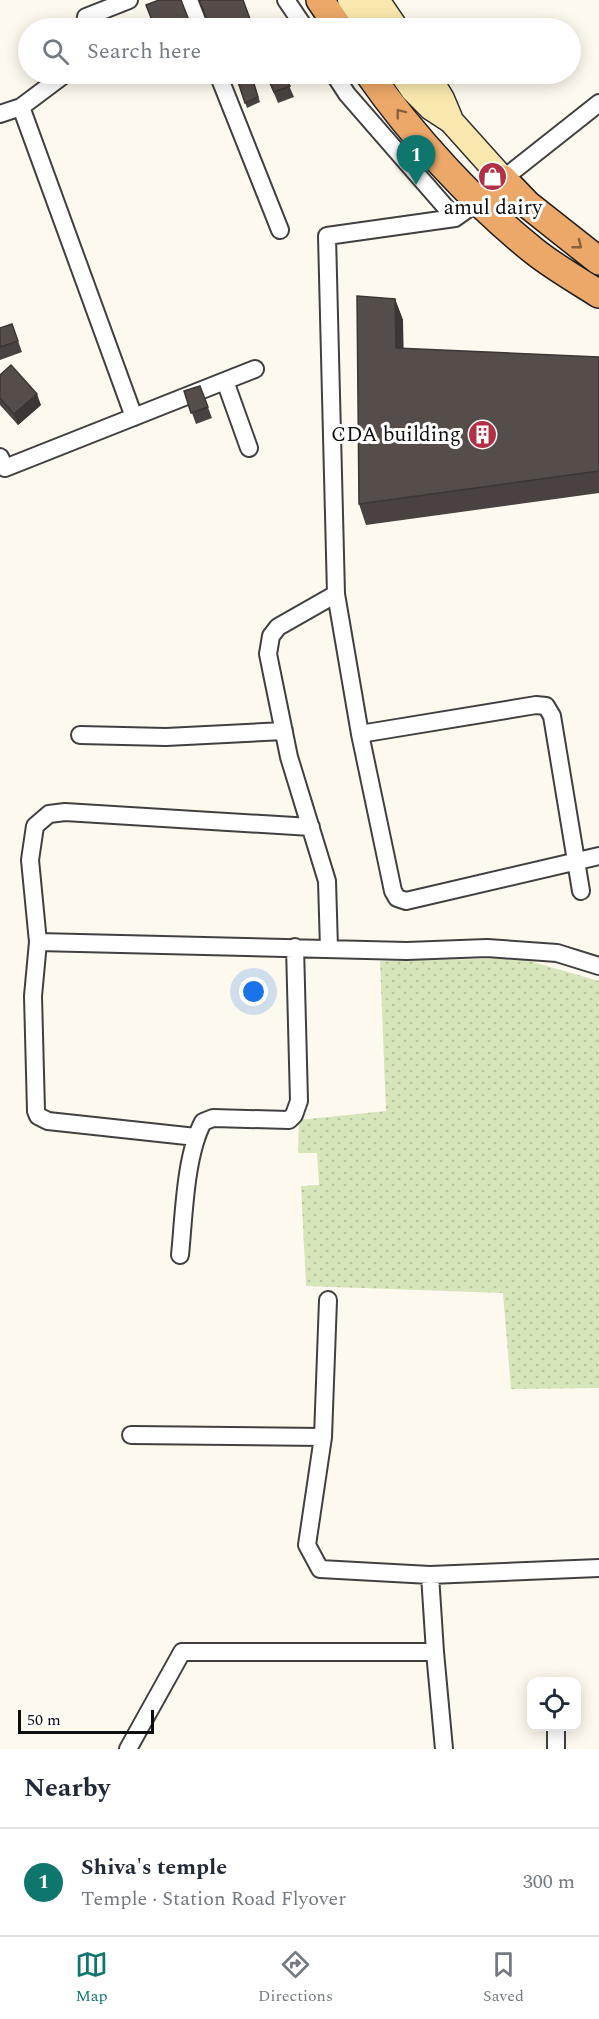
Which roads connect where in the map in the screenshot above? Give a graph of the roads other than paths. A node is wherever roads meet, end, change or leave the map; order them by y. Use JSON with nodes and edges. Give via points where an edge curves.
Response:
{"nodes":[{"id":1,"x":129,"y":0,"type":"edge"},
{"id":2,"x":189,"y":0,"type":"edge"},
{"id":3,"x":286,"y":0,"type":"edge"},
{"id":4,"x":320,"y":0,"type":"edge"},
{"id":5,"x":350,"y":0,"type":"edge"},
{"id":6,"x":377,"y":0,"type":"edge"},
{"id":7,"x":86,"y":18,"type":"edge"},
{"id":8,"x":196,"y":18,"type":"edge"},
{"id":9,"x":298,"y":18,"type":"edge"},
{"id":10,"x":332,"y":18,"type":"edge"},
{"id":11,"x":363,"y":18,"type":"edge"},
{"id":12,"x":389,"y":18,"type":"edge"},
{"id":13,"x":52,"y":84,"type":"edge"},
{"id":14,"x":222,"y":84,"type":"edge"},
{"id":15,"x":341,"y":84,"type":"edge"},
{"id":16,"x":377,"y":84,"type":"edge"},
{"id":17,"x":409,"y":84,"type":"edge"},
{"id":18,"x":433,"y":84,"type":"edge"},
{"id":19,"x":599,"y":103,"type":"edge"},
{"id":20,"x":21,"y":107,"type":"junction"},
{"id":21,"x":0,"y":114,"type":"edge"},
{"id":22,"x":451,"y":121,"type":"junction"},
{"id":23,"x":503,"y":179,"type":"junction"},
{"id":24,"x":472,"y":195,"type":"junction"},
{"id":25,"x":455,"y":218,"type":"junction"},
{"id":26,"x":552,"y":224,"type":"junction"},
{"id":27,"x":280,"y":230,"type":"dead end"},
{"id":28,"x":534,"y":251,"type":"junction"},
{"id":29,"x":599,"y":261,"type":"edge"},
{"id":30,"x":599,"y":294,"type":"edge"},
{"id":31,"x":255,"y":369,"type":"dead end"},
{"id":32,"x":225,"y":381,"type":"junction"},
{"id":33,"x":134,"y":417,"type":"junction"},
{"id":34,"x":249,"y":448,"type":"dead end"},
{"id":35,"x":0,"y":457,"type":"edge"},
{"id":36,"x":336,"y":594,"type":"junction"},
{"id":37,"x":284,"y":731,"type":"junction"},
{"id":38,"x":360,"y":734,"type":"junction"},
{"id":39,"x":80,"y":735,"type":"dead end"},
{"id":40,"x":311,"y":827,"type":"junction"},
{"id":41,"x":599,"y":856,"type":"edge"},
{"id":42,"x":575,"y":862,"type":"junction"},
{"id":43,"x":581,"y":891,"type":"dead end"},
{"id":44,"x":38,"y":942,"type":"junction"},
{"id":45,"x":295,"y":948,"type":"junction"},
{"id":46,"x":329,"y":948,"type":"junction"},
{"id":47,"x":599,"y":966,"type":"edge"},
{"id":48,"x":196,"y":1137,"type":"junction"},
{"id":49,"x":180,"y":1255,"type":"dead end"},
{"id":50,"x":328,"y":1300,"type":"dead end"},
{"id":51,"x":131,"y":1435,"type":"dead end"},
{"id":52,"x":323,"y":1437,"type":"junction"},
{"id":53,"x":599,"y":1568,"type":"edge"},
{"id":54,"x":430,"y":1575,"type":"junction"},
{"id":55,"x":435,"y":1652,"type":"junction"},
{"id":56,"x":556,"y":1731,"type":"edge"},
{"id":57,"x":128,"y":1749,"type":"edge"},
{"id":58,"x":444,"y":1749,"type":"edge"},
{"id":59,"x":556,"y":1749,"type":"edge"}],
"edges":[{"from":1,"to":7,"type":"street"},
{"from":2,"to":8,"type":"street"},
{"from":3,"to":9,"type":"street"},
{"from":4,"to":10,"type":"highway"},
{"from":5,"to":11,"type":"main road"},
{"from":6,"to":12,"type":"main road"},
{"from":13,"to":20,"type":"street"},
{"from":14,"to":27,"type":"street"},
{"from":15,"to":25,"type":"street"},
{"from":24,"to":16,"type":"highway","one_way":true},
{"from":17,"to":22,"type":"main road","via":[[431,108]]},
{"from":18,"to":22,"type":"main road"},
{"from":19,"to":23,"type":"street"},
{"from":20,"to":21,"type":"street"},
{"from":20,"to":33,"type":"street"},
{"from":22,"to":23,"type":"main road"},
{"from":23,"to":24,"type":"highway"},
{"from":23,"to":26,"type":"highway"},
{"from":24,"to":25,"type":"street"},
{"from":24,"to":28,"type":"highway"},
{"from":25,"to":36,"type":"street","via":[[327,236]]},
{"from":26,"to":28,"type":"highway"},
{"from":26,"to":29,"type":"highway","one_way":true},
{"from":28,"to":30,"type":"highway"},
{"from":31,"to":32,"type":"street"},
{"from":32,"to":33,"type":"street"},
{"from":32,"to":34,"type":"street"},
{"from":33,"to":35,"type":"street","via":[[4,468]]},
{"from":36,"to":37,"type":"street","via":[[278,627],[271,636],[268,654]]},
{"from":36,"to":38,"type":"street"},
{"from":37,"to":39,"type":"street","via":[[166,737]]},
{"from":37,"to":40,"type":"street"},
{"from":38,"to":42,"type":"street","via":[[546,706],[552,716]]},
{"from":38,"to":42,"type":"street","via":[[397,898],[406,901]]},
{"from":40,"to":44,"type":"street","via":[[49,814],[34,826],[30,860]]},
{"from":40,"to":46,"type":"street","via":[[327,881]]},
{"from":41,"to":42,"type":"street"},
{"from":42,"to":43,"type":"street"},
{"from":44,"to":45,"type":"street"},
{"from":44,"to":48,"type":"street","via":[[33,996],[38,1116],[48,1121]]},
{"from":45,"to":46,"type":"street"},
{"from":45,"to":48,"type":"street","via":[[298,1101],[294,1115],[289,1120],[207,1119]]},
{"from":46,"to":47,"type":"street","via":[[498,949],[557,953]]},
{"from":48,"to":49,"type":"street"},
{"from":50,"to":52,"type":"street"},
{"from":51,"to":52,"type":"street"},
{"from":52,"to":54,"type":"street","via":[[307,1545],[320,1569]]},
{"from":53,"to":54,"type":"street"},
{"from":54,"to":55,"type":"street"},
{"from":55,"to":57,"type":"street","via":[[182,1652]]},
{"from":55,"to":58,"type":"street"},
{"from":56,"to":59,"type":"street"}]}
